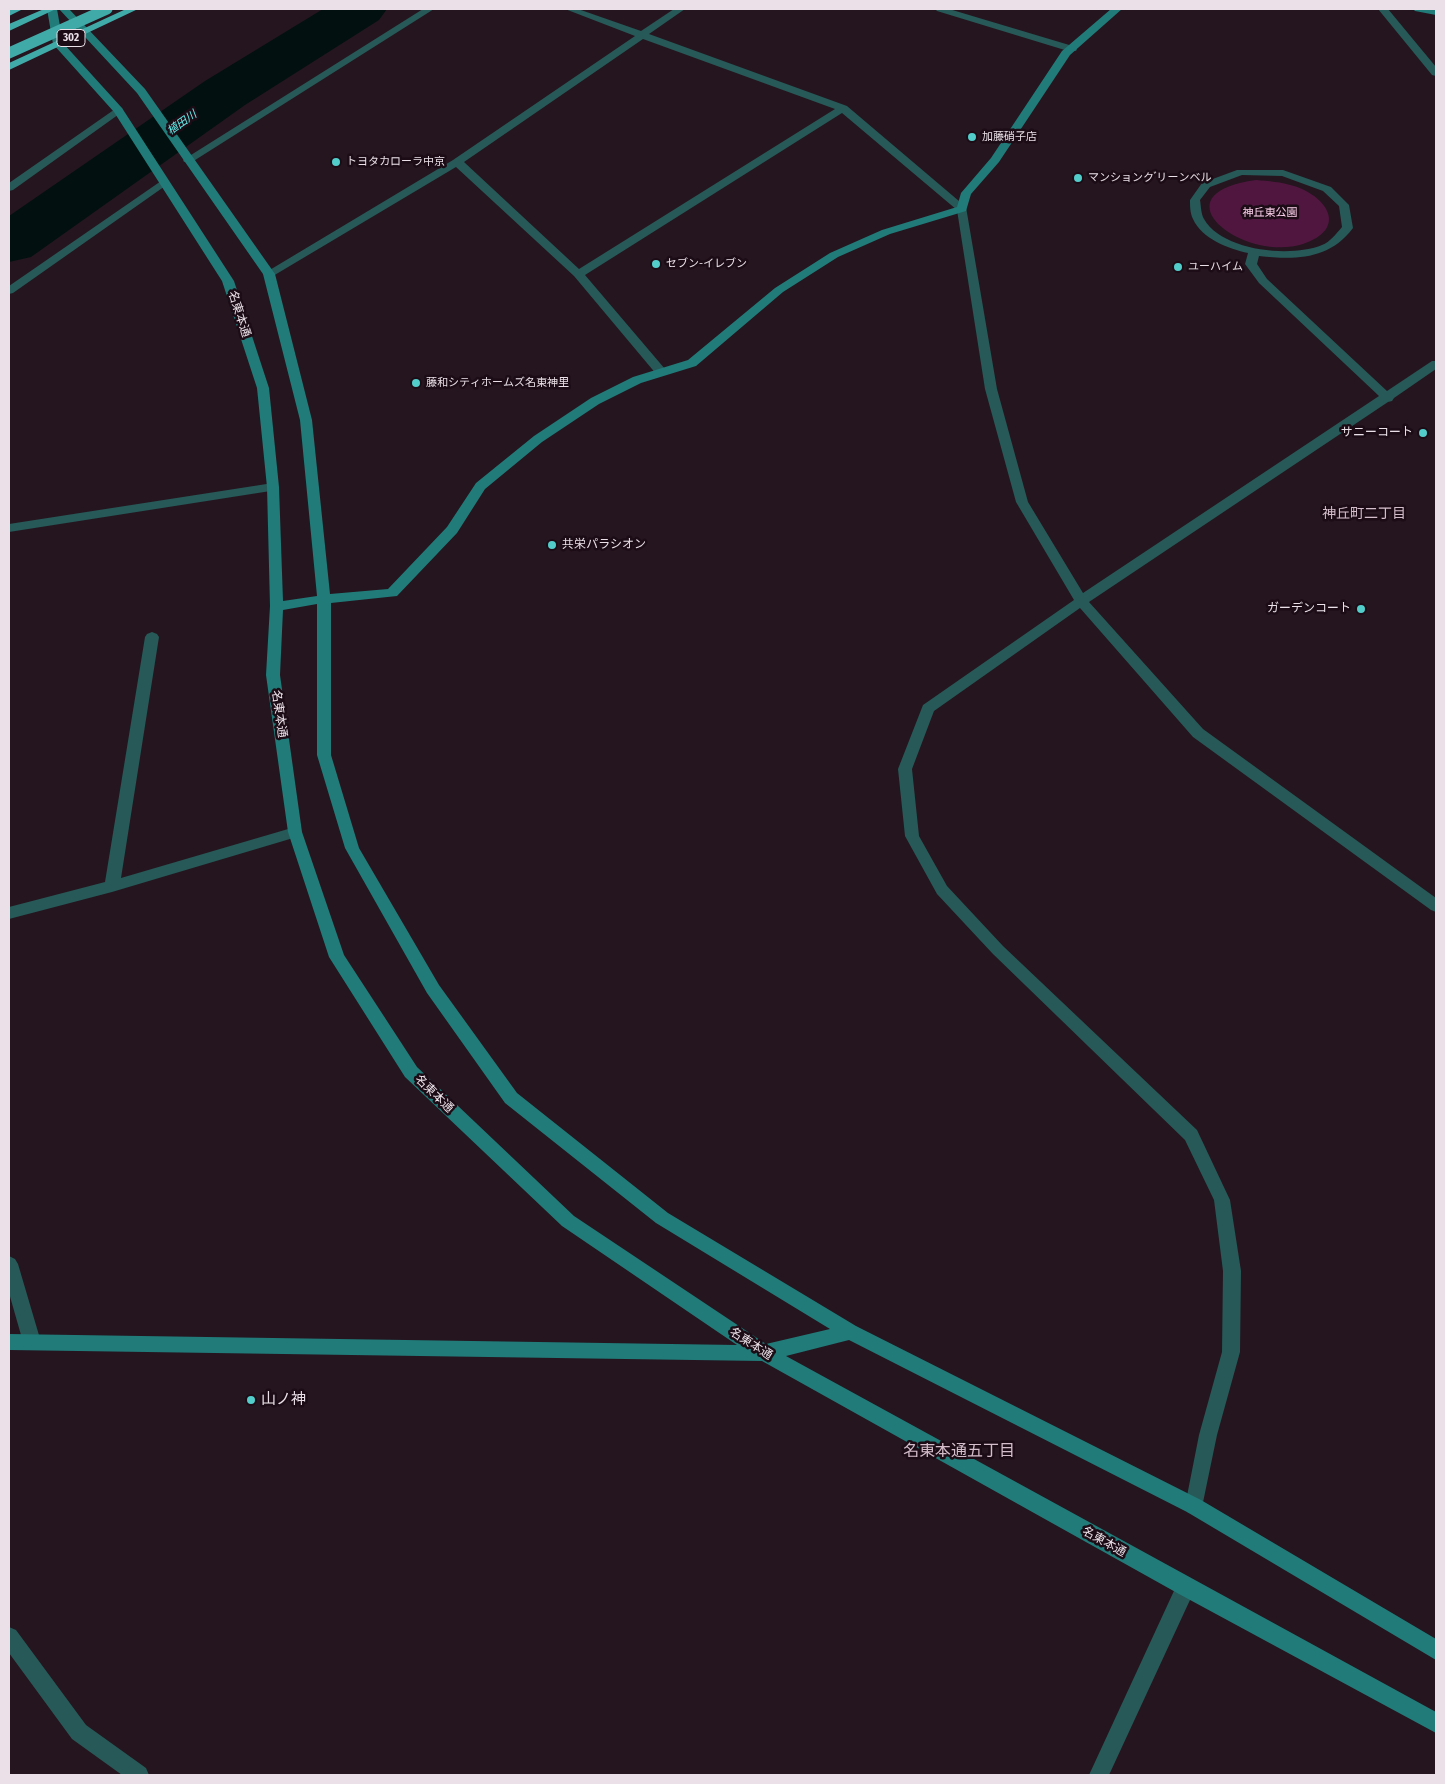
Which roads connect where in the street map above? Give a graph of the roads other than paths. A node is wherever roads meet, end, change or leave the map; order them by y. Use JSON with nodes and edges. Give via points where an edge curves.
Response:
{"nodes":[{"id":1,"x":18,"y":9,"type":"edge"},
{"id":2,"x":51,"y":9,"type":"edge"},
{"id":3,"x":64,"y":9,"type":"edge"},
{"id":4,"x":106,"y":9,"type":"edge"},
{"id":5,"x":134,"y":9,"type":"edge"},
{"id":6,"x":429,"y":9,"type":"edge"},
{"id":7,"x":570,"y":9,"type":"edge"},
{"id":8,"x":680,"y":9,"type":"edge"},
{"id":9,"x":940,"y":9,"type":"edge"},
{"id":10,"x":1117,"y":9,"type":"edge"},
{"id":11,"x":1383,"y":9,"type":"edge"},
{"id":12,"x":1418,"y":9,"type":"edge"},
{"id":13,"x":1436,"y":12,"type":"edge"},
{"id":14,"x":9,"y":13,"type":"edge"},
{"id":15,"x":9,"y":28,"type":"edge"},
{"id":16,"x":86,"y":30,"type":"junction"},
{"id":17,"x":642,"y":35,"type":"junction"},
{"id":18,"x":58,"y":44,"type":"junction"},
{"id":19,"x":1072,"y":49,"type":"junction"},
{"id":20,"x":9,"y":53,"type":"edge"},
{"id":21,"x":9,"y":66,"type":"edge"},
{"id":22,"x":1436,"y":73,"type":"edge"},
{"id":23,"x":843,"y":108,"type":"junction"},
{"id":24,"x":118,"y":110,"type":"junction"},
{"id":25,"x":188,"y":160,"type":"junction"},
{"id":26,"x":457,"y":162,"type":"junction"},
{"id":27,"x":164,"y":182,"type":"junction"},
{"id":28,"x":9,"y":188,"type":"edge"},
{"id":29,"x":962,"y":209,"type":"junction"},
{"id":30,"x":1254,"y":252,"type":"junction"},
{"id":31,"x":269,"y":274,"type":"junction"},
{"id":32,"x":578,"y":274,"type":"junction"},
{"id":33,"x":9,"y":291,"type":"edge"},
{"id":34,"x":1436,"y":364,"type":"edge"},
{"id":35,"x":661,"y":372,"type":"junction"},
{"id":36,"x":1388,"y":398,"type":"junction"},
{"id":37,"x":273,"y":487,"type":"junction"},
{"id":38,"x":9,"y":528,"type":"edge"},
{"id":39,"x":324,"y":599,"type":"junction"},
{"id":40,"x":1081,"y":601,"type":"junction"},
{"id":41,"x":277,"y":606,"type":"junction"},
{"id":42,"x":152,"y":637,"type":"dead end"},
{"id":43,"x":294,"y":832,"type":"junction"},
{"id":44,"x":112,"y":886,"type":"junction"},
{"id":45,"x":1436,"y":906,"type":"edge"},
{"id":46,"x":9,"y":913,"type":"edge"},
{"id":47,"x":9,"y":1264,"type":"edge"},
{"id":48,"x":850,"y":1332,"type":"junction"},
{"id":49,"x":9,"y":1342,"type":"edge"},
{"id":50,"x":32,"y":1342,"type":"junction"},
{"id":51,"x":764,"y":1353,"type":"junction"},
{"id":52,"x":1194,"y":1506,"type":"junction"},
{"id":53,"x":1186,"y":1587,"type":"junction"},
{"id":54,"x":9,"y":1637,"type":"edge"},
{"id":55,"x":1436,"y":1650,"type":"edge"},
{"id":56,"x":1436,"y":1723,"type":"edge"},
{"id":57,"x":140,"y":1775,"type":"edge"},
{"id":58,"x":1099,"y":1775,"type":"edge"}],
"edges":[{"from":1,"to":14,"type":"highway"},
{"from":2,"to":15,"type":"highway"},
{"from":2,"to":18,"type":"main road"},
{"from":3,"to":16,"type":"main road"},
{"from":4,"to":20,"type":"highway","bridge":true},
{"from":5,"to":16,"type":"highway","number":"302"},
{"from":6,"to":25,"type":"street"},
{"from":7,"to":17,"type":"street"},
{"from":8,"to":17,"type":"street"},
{"from":9,"to":19,"type":"street"},
{"from":10,"to":19,"type":"main road"},
{"from":11,"to":22,"type":"street"},
{"from":12,"to":13,"type":"main road"},
{"from":16,"to":18,"type":"highway","number":"302"},
{"from":16,"to":25,"type":"main road","via":[[141,92]]},
{"from":17,"to":23,"type":"street"},
{"from":17,"to":26,"type":"street"},
{"from":18,"to":21,"type":"highway","number":"302"},
{"from":18,"to":24,"type":"main road","name":"名東本通"},
{"from":19,"to":29,"type":"main road","via":[[995,160],[966,193]]},
{"from":23,"to":29,"type":"street"},
{"from":23,"to":32,"type":"street"},
{"from":24,"to":27,"type":"main road","name":"名東本通"},
{"from":24,"to":28,"type":"street"},
{"from":25,"to":31,"type":"main road"},
{"from":26,"to":31,"type":"street"},
{"from":26,"to":32,"type":"street"},
{"from":27,"to":33,"type":"street"},
{"from":27,"to":37,"type":"main road","name":"名東本通","via":[[228,281],[263,388]]},
{"from":29,"to":35,"type":"main road","via":[[886,232],[834,255],[779,290],[692,363]]},
{"from":29,"to":40,"type":"street","via":[[991,389],[1022,502]]},
{"from":30,"to":30,"type":"street","via":[[1296,255],[1327,248],[1348,228],[1344,204],[1327,189],[1283,173],[1241,172],[1206,185],[1194,200],[1199,222],[1226,243]]},
{"from":30,"to":36,"type":"street","via":[[1251,264],[1263,281]]},
{"from":31,"to":39,"type":"main road","via":[[306,420]]},
{"from":32,"to":35,"type":"street"},
{"from":34,"to":36,"type":"street"},
{"from":35,"to":39,"type":"main road","via":[[595,401],[538,439],[480,486],[452,530],[392,593]]},
{"from":36,"to":40,"type":"street"},
{"from":37,"to":38,"type":"street"},
{"from":37,"to":41,"type":"main road","name":"名東本通"},
{"from":39,"to":41,"type":"main road"},
{"from":39,"to":48,"type":"main road","via":[[324,755],[352,848],[433,989],[511,1098],[662,1218]]},
{"from":40,"to":45,"type":"street","via":[[1198,732]]},
{"from":40,"to":52,"type":"street","via":[[928,708],[905,769],[912,836],[942,890],[998,950],[1191,1135],[1222,1200],[1232,1271],[1231,1352],[1208,1435]]},
{"from":41,"to":43,"type":"main road","name":"名東本通","via":[[273,675]]},
{"from":42,"to":44,"type":"street"},
{"from":43,"to":44,"type":"street"},
{"from":43,"to":51,"type":"main road","name":"名東本通","via":[[337,957],[411,1072],[568,1221]]},
{"from":44,"to":46,"type":"street"},
{"from":47,"to":50,"type":"street"},
{"from":48,"to":51,"type":"main road"},
{"from":48,"to":52,"type":"main road"},
{"from":49,"to":50,"type":"main road"},
{"from":50,"to":51,"type":"main road"},
{"from":51,"to":53,"type":"main road","name":"名東本通"},
{"from":52,"to":55,"type":"main road"},
{"from":53,"to":56,"type":"main road","name":"名東本通"},
{"from":53,"to":58,"type":"street"},
{"from":54,"to":57,"type":"street","via":[[79,1732]]}]}
